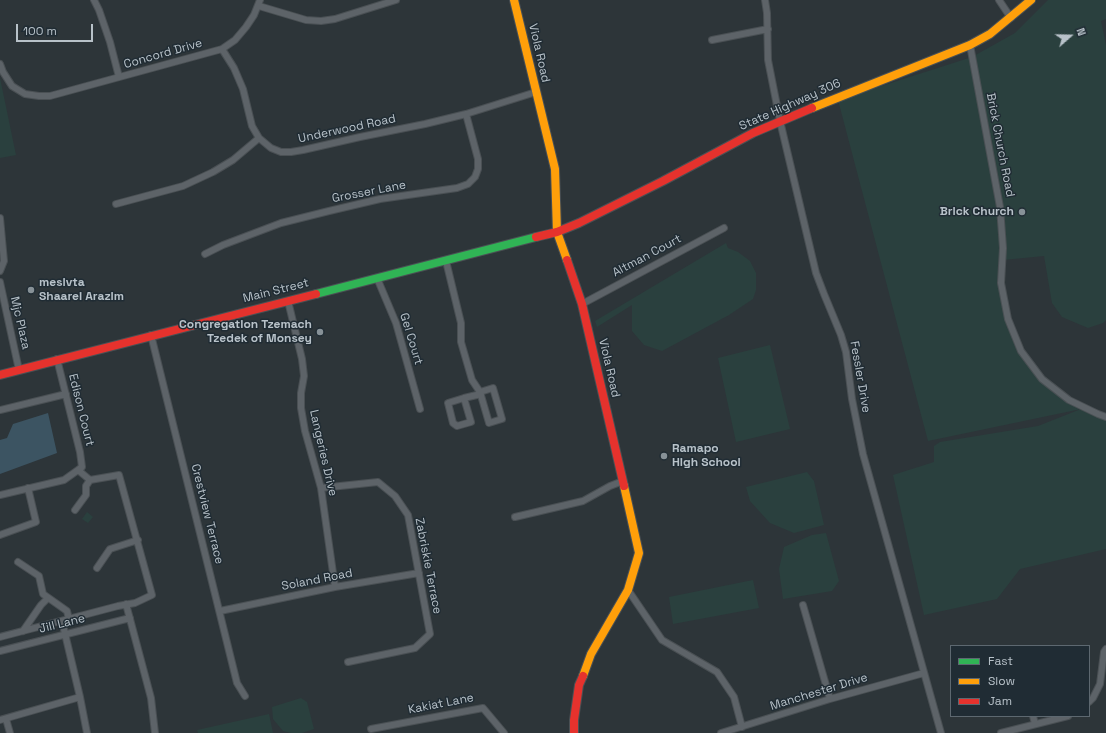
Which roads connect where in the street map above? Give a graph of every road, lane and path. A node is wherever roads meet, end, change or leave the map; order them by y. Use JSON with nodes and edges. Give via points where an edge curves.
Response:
{"nodes":[{"id":1,"x":94,"y":0,"type":"edge"},
{"id":2,"x":396,"y":0,"type":"edge"},
{"id":3,"x":514,"y":0,"type":"edge"},
{"id":4,"x":765,"y":0,"type":"edge"},
{"id":5,"x":999,"y":0,"type":"edge"},
{"id":6,"x":1031,"y":0,"type":"edge"},
{"id":7,"x":260,"y":3,"type":"edge"},
{"id":8,"x":1011,"y":18,"type":"junction"},
{"id":9,"x":768,"y":29,"type":"junction"},
{"id":10,"x":712,"y":40,"type":"dead end"},
{"id":11,"x":970,"y":45,"type":"junction"},
{"id":12,"x":222,"y":49,"type":"junction"},
{"id":13,"x":0,"y":64,"type":"edge"},
{"id":14,"x":118,"y":78,"type":"junction"},
{"id":15,"x":536,"y":92,"type":"junction"},
{"id":16,"x":466,"y":114,"type":"junction"},
{"id":17,"x":780,"y":121,"type":"junction"},
{"id":18,"x":259,"y":138,"type":"junction"},
{"id":19,"x":116,"y":204,"type":"dead end"},
{"id":20,"x":0,"y":218,"type":"edge"},
{"id":21,"x":724,"y":228,"type":"dead end"},
{"id":22,"x":557,"y":232,"type":"junction"},
{"id":23,"x":205,"y":254,"type":"dead end"},
{"id":24,"x":446,"y":260,"type":"junction"},
{"id":25,"x":0,"y":271,"type":"edge"},
{"id":26,"x":377,"y":278,"type":"junction"},
{"id":27,"x":0,"y":282,"type":"edge"},
{"id":28,"x":288,"y":301,"type":"junction"},
{"id":29,"x":582,"y":304,"type":"junction"},
{"id":30,"x":152,"y":335,"type":"junction"},
{"id":31,"x":57,"y":359,"type":"junction"},
{"id":32,"x":19,"y":370,"type":"junction"},
{"id":33,"x":0,"y":374,"type":"edge"},
{"id":34,"x":480,"y":393,"type":"junction"},
{"id":35,"x":66,"y":394,"type":"junction"},
{"id":36,"x":464,"y":398,"type":"junction"},
{"id":37,"x":420,"y":409,"type":"dead end"},
{"id":38,"x":0,"y":410,"type":"edge"},
{"id":39,"x":1106,"y":417,"type":"edge"},
{"id":40,"x":80,"y":468,"type":"junction"},
{"id":41,"x":90,"y":480,"type":"junction"},
{"id":42,"x":624,"y":481,"type":"junction"},
{"id":43,"x":28,"y":488,"type":"junction"},
{"id":44,"x":321,"y":488,"type":"junction"},
{"id":45,"x":0,"y":495,"type":"edge"},
{"id":46,"x":75,"y":510,"type":"dead end"},
{"id":47,"x":515,"y":517,"type":"dead end"},
{"id":48,"x":0,"y":535,"type":"edge"},
{"id":49,"x":138,"y":540,"type":"junction"},
{"id":50,"x":18,"y":562,"type":"dead end"},
{"id":51,"x":97,"y":568,"type":"dead end"},
{"id":52,"x":419,"y":573,"type":"junction"},
{"id":53,"x":335,"y":587,"type":"junction"},
{"id":54,"x":628,"y":590,"type":"junction"},
{"id":55,"x":48,"y":598,"type":"junction"},
{"id":56,"x":126,"y":604,"type":"junction"},
{"id":57,"x":803,"y":605,"type":"dead end"},
{"id":58,"x":220,"y":611,"type":"junction"},
{"id":59,"x":130,"y":618,"type":"junction"},
{"id":60,"x":69,"y":619,"type":"junction"},
{"id":61,"x":62,"y":621,"type":"junction"},
{"id":62,"x":23,"y":631,"type":"junction"},
{"id":63,"x":65,"y":635,"type":"junction"},
{"id":64,"x":0,"y":637,"type":"edge"},
{"id":65,"x":1106,"y":649,"type":"edge"},
{"id":66,"x":0,"y":651,"type":"edge"},
{"id":67,"x":348,"y":662,"type":"dead end"},
{"id":68,"x":924,"y":673,"type":"junction"},
{"id":69,"x":245,"y":696,"type":"dead end"},
{"id":70,"x":80,"y":697,"type":"junction"},
{"id":71,"x":830,"y":700,"type":"junction"},
{"id":72,"x":1090,"y":701,"type":"edge"},
{"id":73,"x":1033,"y":717,"type":"edge"},
{"id":74,"x":1064,"y":717,"type":"edge"},
{"id":75,"x":3,"y":719,"type":"edge"},
{"id":76,"x":1035,"y":724,"type":"junction"},
{"id":77,"x":742,"y":727,"type":"junction"},
{"id":78,"x":371,"y":729,"type":"dead end"},
{"id":79,"x":10,"y":733,"type":"edge"},
{"id":80,"x":87,"y":733,"type":"edge"},
{"id":81,"x":155,"y":733,"type":"edge"},
{"id":82,"x":504,"y":733,"type":"edge"},
{"id":83,"x":574,"y":733,"type":"edge"},
{"id":84,"x":721,"y":733,"type":"edge"},
{"id":85,"x":941,"y":733,"type":"edge"},
{"id":86,"x":1001,"y":733,"type":"edge"}],
"edges":[{"from":1,"to":14,"type":"street","via":[[100,10],[110,42]]},
{"from":2,"to":7,"type":"street","via":[[321,21],[306,20]]},
{"from":3,"to":15,"type":"main road","name":"Viola Road"},
{"from":4,"to":9,"type":"street","name":"Fessler Drive"},
{"from":5,"to":8,"type":"street"},
{"from":6,"to":8,"type":"main road","name":"State Highway 306"},
{"from":7,"to":12,"type":"street","name":"Concord Drive","via":[[246,27],[235,40]]},
{"from":8,"to":11,"type":"main road","name":"State Highway 306"},
{"from":9,"to":10,"type":"street"},
{"from":9,"to":17,"type":"street","name":"Fessler Drive","via":[[768,60]]},
{"from":11,"to":17,"type":"main road","name":"State Highway 306","via":[[847,92]]},
{"from":11,"to":39,"type":"street","name":"Brick Church Road","via":[[1000,207],[1003,248],[1001,283],[1008,319],[1021,351],[1042,379],[1069,400]]},
{"from":12,"to":14,"type":"street","name":"Concord Drive"},
{"from":12,"to":18,"type":"street","name":"Underwood Road","via":[[243,89],[252,126]]},
{"from":13,"to":14,"type":"street","name":"Concord Drive","via":[[12,86],[25,94],[39,96],[50,96]]},
{"from":15,"to":16,"type":"street","name":"Underwood Road"},
{"from":15,"to":22,"type":"main road","name":"Viola Road","via":[[555,169]]},
{"from":16,"to":18,"type":"street","name":"Underwood Road","via":[[291,152],[271,148]]},
{"from":16,"to":23,"type":"street","name":"Grosser Lane","via":[[478,159],[475,177],[468,184],[322,212],[281,224]]},
{"from":17,"to":22,"type":"main road","name":"State Highway 306"},
{"from":17,"to":68,"type":"street","name":"Fessler Drive","via":[[816,273],[846,352],[863,454]]},
{"from":18,"to":19,"type":"street","via":[[233,160],[183,186]]},
{"from":20,"to":25,"type":"street","via":[[4,261]]},
{"from":21,"to":29,"type":"street","name":"Altman Court"},
{"from":22,"to":24,"type":"main road","name":"Main Street"},
{"from":22,"to":29,"type":"main road","name":"Viola Road"},
{"from":24,"to":26,"type":"main road","name":"Main Street"},
{"from":24,"to":34,"type":"street","via":[[461,323],[461,342],[472,380]]},
{"from":26,"to":28,"type":"main road","name":"Main Street"},
{"from":26,"to":37,"type":"street","name":"Gel Court","via":[[396,323]]},
{"from":27,"to":32,"type":"street","name":"Mjc Plaza"},
{"from":28,"to":30,"type":"main road","name":"Main Street"},
{"from":28,"to":44,"type":"street","name":"Langeries Drive","via":[[302,359],[304,376],[301,408],[305,431]]},
{"from":29,"to":42,"type":"main road","name":"Viola Road"},
{"from":30,"to":31,"type":"main road","name":"Main Street"},
{"from":30,"to":58,"type":"street","name":"Crestview Terrace"},
{"from":31,"to":32,"type":"main road","name":"Main Street"},
{"from":31,"to":35,"type":"street","name":"Edison Court"},
{"from":32,"to":33,"type":"main road","name":"Main Street"},
{"from":34,"to":34,"type":"street","via":[[494,388],[502,419],[489,423]]},
{"from":34,"to":36,"type":"street"},
{"from":35,"to":38,"type":"street"},
{"from":35,"to":40,"type":"street","name":"Edison Court","via":[[80,452]]},
{"from":36,"to":36,"type":"street","via":[[448,403],[453,423],[457,426],[471,422]]},
{"from":40,"to":41,"type":"street"},
{"from":40,"to":43,"type":"street","via":[[64,480]]},
{"from":41,"to":46,"type":"street","via":[[86,486],[86,495]]},
{"from":41,"to":49,"type":"street","via":[[119,475]]},
{"from":42,"to":47,"type":"street","via":[[583,501]]},
{"from":42,"to":54,"type":"main road","name":"Viola Road","via":[[639,553]]},
{"from":43,"to":45,"type":"street"},
{"from":43,"to":48,"type":"street","via":[[36,522]]},
{"from":44,"to":52,"type":"street","name":"Zabriskie Terrace","via":[[378,482],[395,496],[408,515]]},
{"from":44,"to":53,"type":"street","name":"Langeries Drive"},
{"from":49,"to":51,"type":"street","via":[[110,550]]},
{"from":49,"to":56,"type":"street","via":[[152,595]]},
{"from":50,"to":55,"type":"street","via":[[39,576],[43,594]]},
{"from":52,"to":53,"type":"street","name":"Soland Road"},
{"from":52,"to":67,"type":"street","name":"Zabriskie Terrace","via":[[430,634],[415,648]]},
{"from":53,"to":58,"type":"street","name":"Soland Road"},
{"from":54,"to":77,"type":"street","via":[[662,640],[717,672],[734,698]]},
{"from":54,"to":83,"type":"main road","name":"Viola Road","via":[[591,654],[579,685]]},
{"from":55,"to":60,"type":"street","via":[[67,611]]},
{"from":55,"to":62,"type":"street"},
{"from":56,"to":59,"type":"street"},
{"from":56,"to":60,"type":"street"},
{"from":57,"to":71,"type":"street"},
{"from":58,"to":69,"type":"street","name":"Crestview Terrace","via":[[237,683]]},
{"from":59,"to":63,"type":"street","name":"Jill Lane"},
{"from":59,"to":81,"type":"street","via":[[151,698]]},
{"from":60,"to":61,"type":"street"},
{"from":61,"to":62,"type":"street"},
{"from":61,"to":63,"type":"street"},
{"from":62,"to":64,"type":"street"},
{"from":63,"to":66,"type":"street","name":"Jill Lane"},
{"from":63,"to":70,"type":"street"},
{"from":65,"to":72,"type":"street","via":[[1100,684]]},
{"from":68,"to":71,"type":"street","name":"Manchester Drive"},
{"from":68,"to":85,"type":"street","name":"Fessler Drive"},
{"from":70,"to":75,"type":"street"},
{"from":70,"to":80,"type":"street"},
{"from":71,"to":77,"type":"street","name":"Manchester Drive"},
{"from":73,"to":76,"type":"street"},
{"from":74,"to":76,"type":"street"},
{"from":75,"to":79,"type":"street"},
{"from":76,"to":86,"type":"street"},
{"from":77,"to":84,"type":"street","name":"Manchester Drive"},
{"from":78,"to":82,"type":"street","name":"Kakiat Lane","via":[[482,708]]}]}
